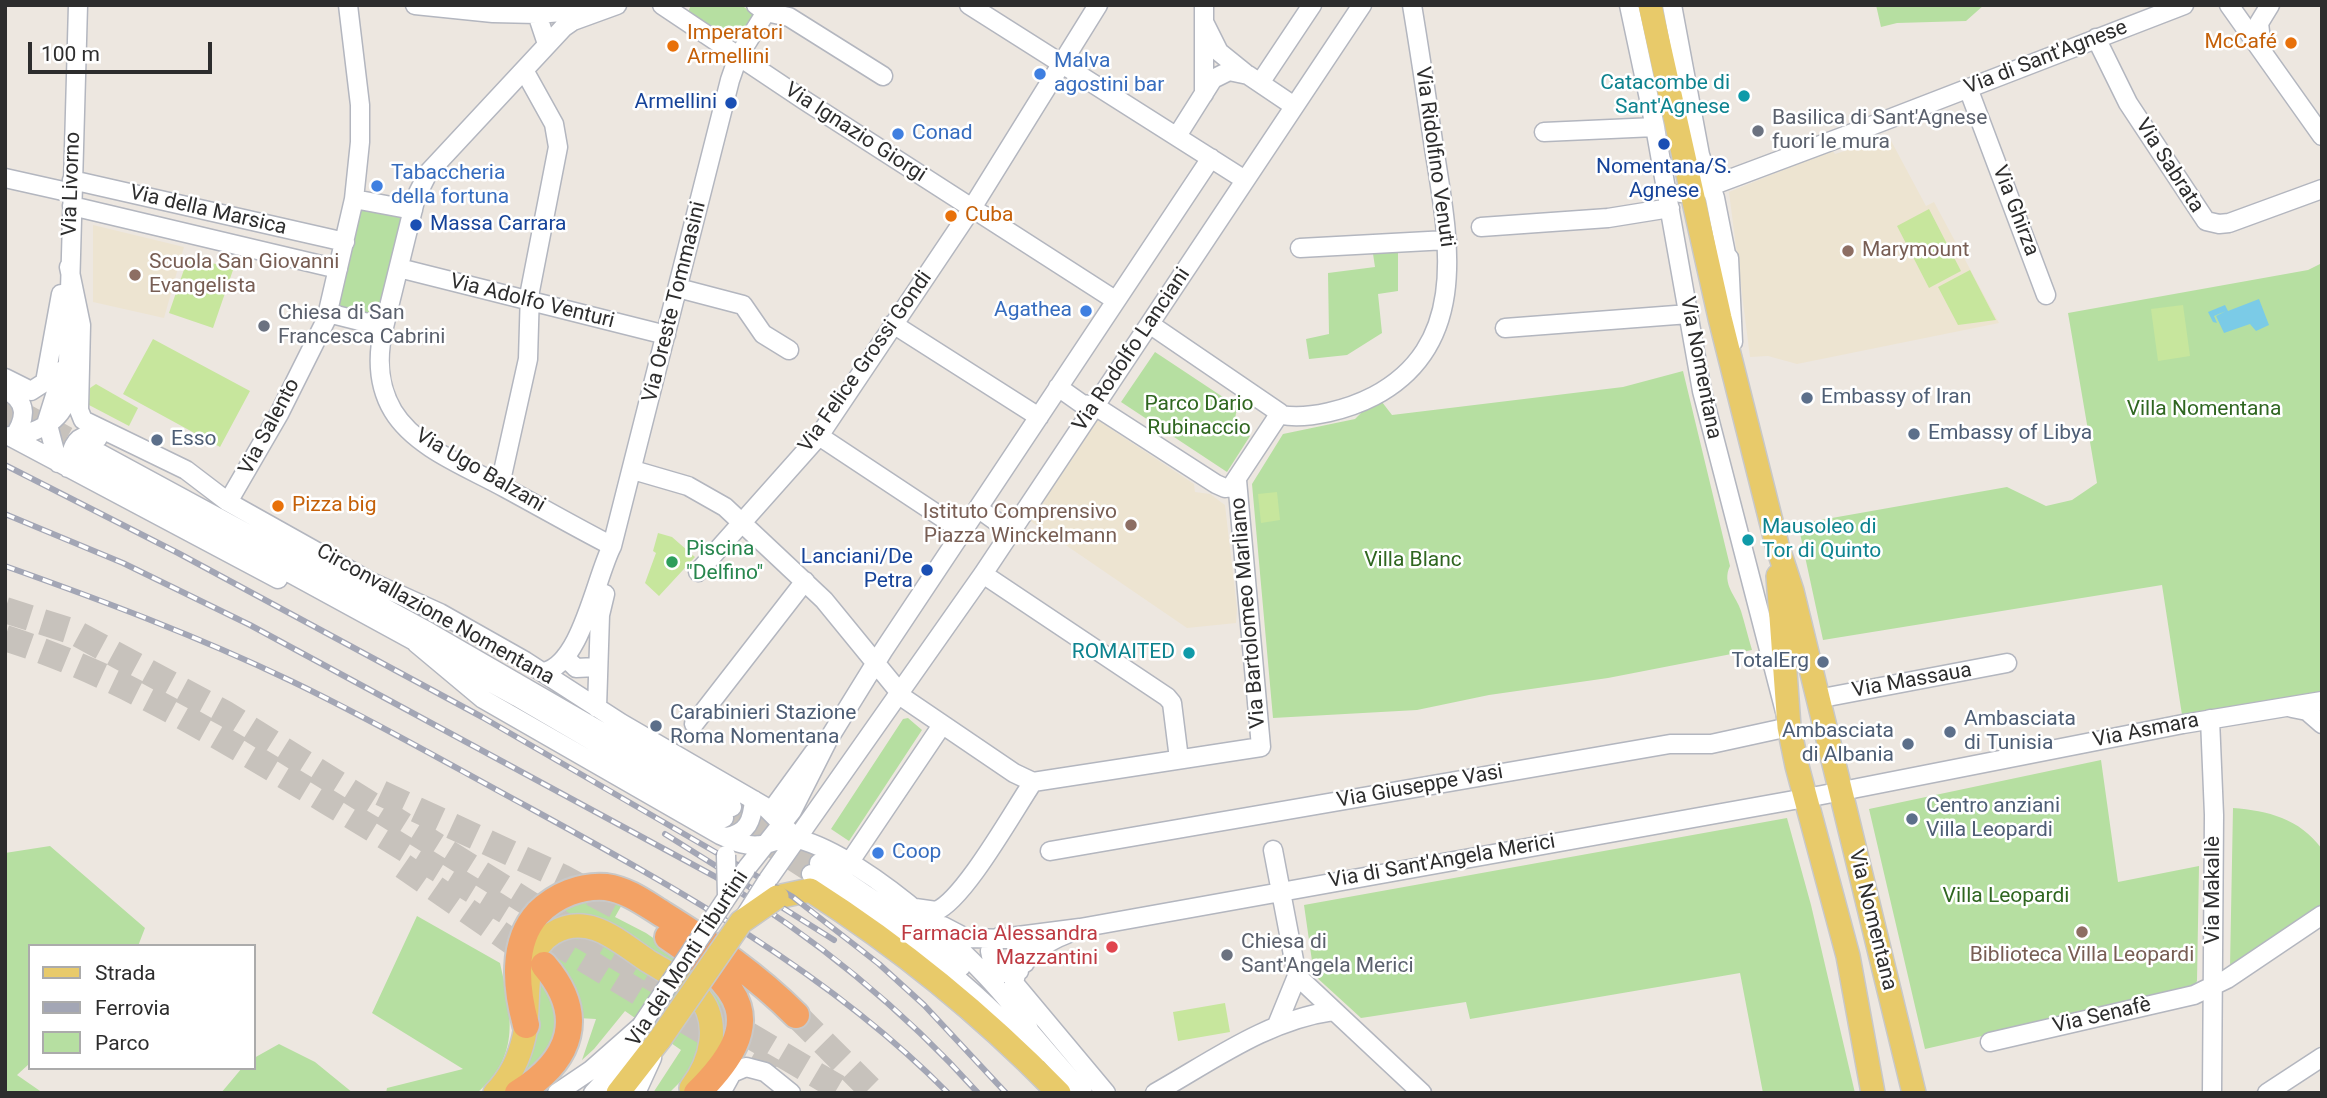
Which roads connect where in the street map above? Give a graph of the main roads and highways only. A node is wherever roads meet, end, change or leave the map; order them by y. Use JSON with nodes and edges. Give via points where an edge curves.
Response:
{"nodes":[{"id":1,"x":1650,"y":5,"type":"edge"},
{"id":2,"x":1777,"y":545,"type":"junction"},
{"id":3,"x":622,"y":909,"type":"tunnel mouth"},
{"id":4,"x":544,"y":965,"type":"tunnel mouth"},
{"id":5,"x":796,"y":1015,"type":"tunnel mouth"},
{"id":6,"x":526,"y":1025,"type":"junction"},
{"id":7,"x":495,"y":1093,"type":"edge"},
{"id":8,"x":518,"y":1093,"type":"edge"},
{"id":9,"x":618,"y":1093,"type":"edge"},
{"id":10,"x":687,"y":1093,"type":"edge"},
{"id":11,"x":696,"y":1093,"type":"edge"},
{"id":12,"x":1059,"y":1093,"type":"edge"},
{"id":13,"x":1873,"y":1093,"type":"edge"},
{"id":14,"x":1914,"y":1093,"type":"edge"}],
"edges":[{"from":1,"to":2,"type":"main road","name":"Via Nomentana","via":[[1704,200],[1734,370]]},
{"from":2,"to":13,"type":"main road","name":"Via Nomentana","via":[[1789,727],[1848,956]]},
{"from":2,"to":14,"type":"main road","name":"Via Nomentana","via":[[1793,591]]},
{"from":3,"to":11,"type":"highway","via":[[718,973],[735,998],[739,1025],[734,1045]]},
{"from":4,"to":8,"type":"highway","via":[[566,998],[570,1018],[567,1040],[554,1065]]},
{"from":5,"to":6,"type":"highway","via":[[763,982],[709,943],[636,898],[598,887],[554,900],[524,934],[519,974]]},
{"from":6,"to":7,"type":"main road","via":[[515,1065]]},
{"from":6,"to":10,"type":"main road","via":[[531,961],[538,946],[564,928],[597,928],[681,982],[702,1001],[711,1045],[705,1067]]},
{"from":9,"to":12,"type":"main road","name":"Via dei Monti Tiburtini","bridge":true,"via":[[741,922],[772,889],[817,869]]}]}
